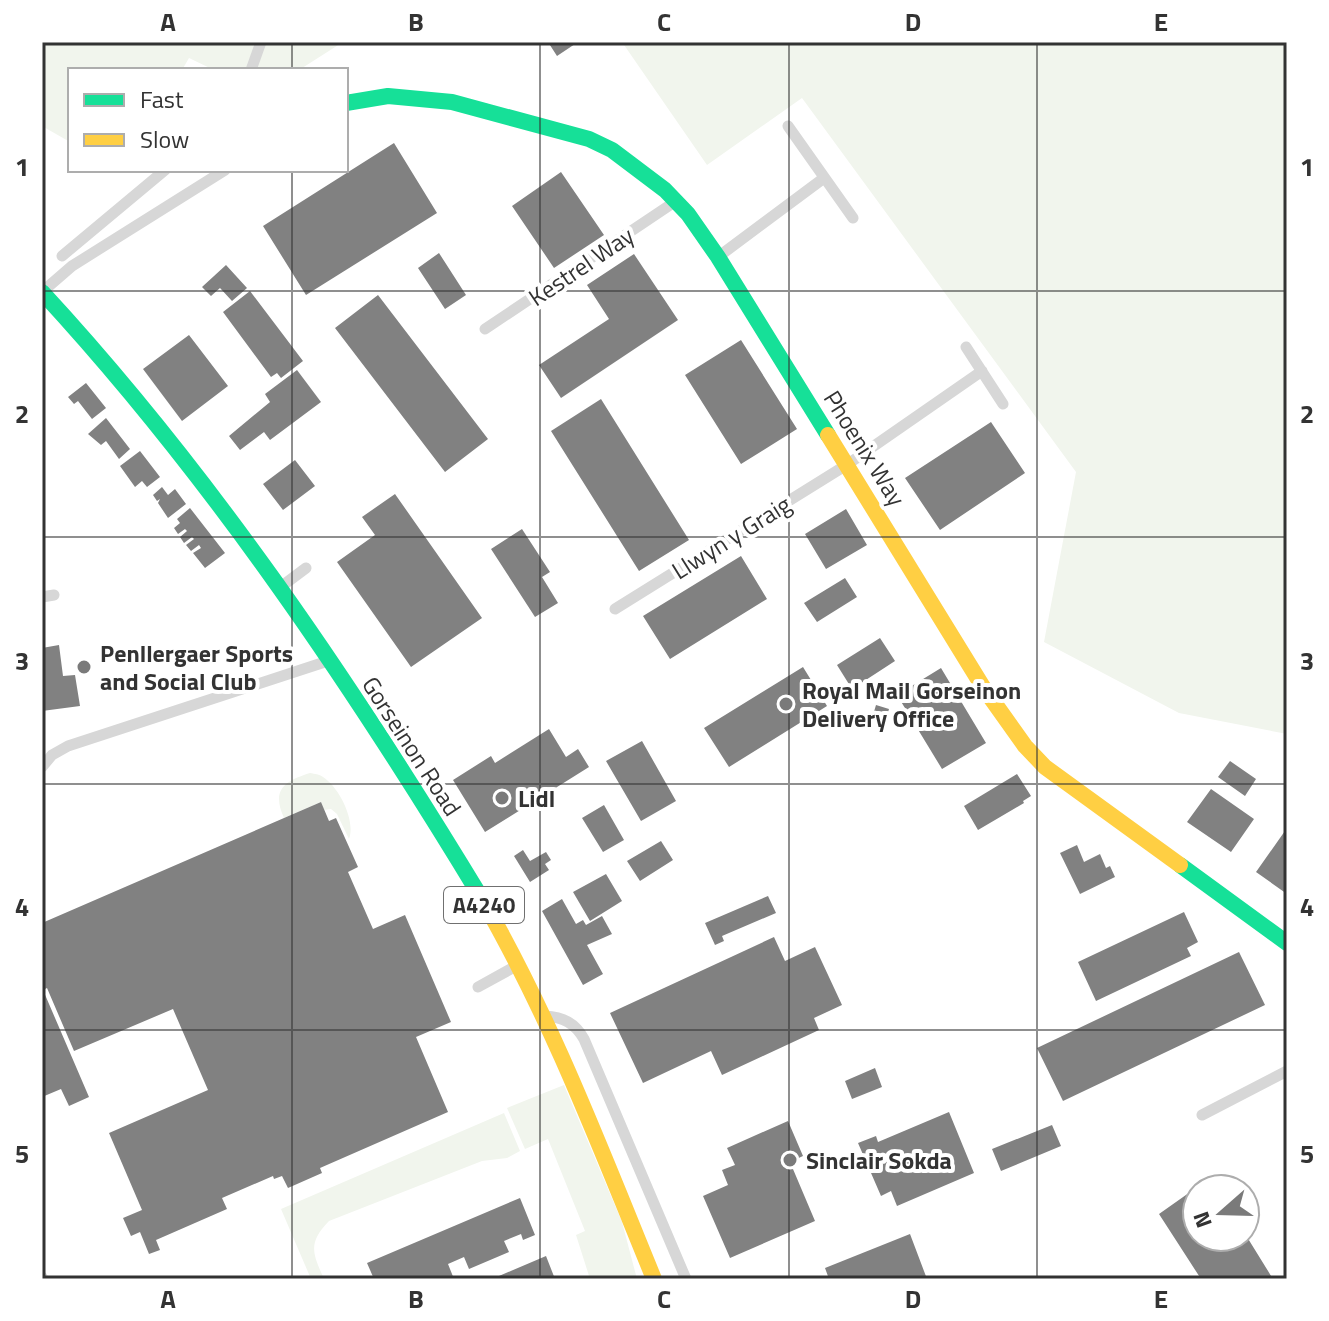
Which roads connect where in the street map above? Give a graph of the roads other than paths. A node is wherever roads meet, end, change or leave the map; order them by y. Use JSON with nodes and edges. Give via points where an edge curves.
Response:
{"nodes":[{"id":1,"x":261,"y":42,"type":"edge"},
{"id":2,"x":252,"y":68,"type":"edge"},
{"id":3,"x":348,"y":103,"type":"edge"},
{"id":4,"x":788,"y":126,"type":"dead end"},
{"id":5,"x":163,"y":172,"type":"edge"},
{"id":6,"x":222,"y":172,"type":"edge"},
{"id":7,"x":824,"y":178,"type":"junction"},
{"id":8,"x":676,"y":201,"type":"junction"},
{"id":9,"x":853,"y":218,"type":"dead end"},
{"id":10,"x":62,"y":256,"type":"dead end"},
{"id":11,"x":718,"y":257,"type":"junction"},
{"id":12,"x":42,"y":292,"type":"edge"},
{"id":13,"x":485,"y":329,"type":"dead end"},
{"id":14,"x":966,"y":347,"type":"dead end"},
{"id":15,"x":982,"y":371,"type":"junction"},
{"id":16,"x":1003,"y":404,"type":"dead end"},
{"id":17,"x":848,"y":464,"type":"junction"},
{"id":18,"x":306,"y":568,"type":"dead end"},
{"id":19,"x":278,"y":589,"type":"junction"},
{"id":20,"x":615,"y":609,"type":"dead end"},
{"id":21,"x":328,"y":661,"type":"junction"},
{"id":22,"x":42,"y":767,"type":"edge"},
{"id":23,"x":1287,"y":943,"type":"edge"},
{"id":24,"x":518,"y":965,"type":"junction"},
{"id":25,"x":478,"y":987,"type":"dead end"},
{"id":26,"x":545,"y":1016,"type":"junction"},
{"id":27,"x":1287,"y":1071,"type":"edge"},
{"id":28,"x":1202,"y":1115,"type":"dead end"},
{"id":29,"x":654,"y":1279,"type":"edge"},
{"id":30,"x":686,"y":1279,"type":"edge"}],
"edges":[{"from":1,"to":2,"type":"street"},
{"from":3,"to":8,"type":"street","name":"Phoenix Way","via":[[407,96],[557,129],[612,150]]},
{"from":4,"to":7,"type":"street"},
{"from":5,"to":10,"type":"street"},
{"from":6,"to":12,"type":"street","via":[[72,266]]},
{"from":7,"to":9,"type":"street"},
{"from":7,"to":11,"type":"street"},
{"from":8,"to":11,"type":"street","name":"Phoenix Way"},
{"from":8,"to":13,"type":"street","name":"Kestrel Way"},
{"from":11,"to":17,"type":"street","name":"Phoenix Way"},
{"from":12,"to":19,"type":"street","name":"Gorseinon Road","number":"A4240","via":[[114,372]]},
{"from":14,"to":15,"type":"street"},
{"from":15,"to":16,"type":"street"},
{"from":15,"to":17,"type":"street","name":"Llwyn y Graig"},
{"from":17,"to":20,"type":"street","name":"Llwyn y Graig"},
{"from":17,"to":23,"type":"street","name":"Phoenix Way","via":[[1002,718],[1035,757]]},
{"from":18,"to":19,"type":"street"},
{"from":19,"to":21,"type":"street","name":"Gorseinon Road","number":"A4240"},
{"from":21,"to":22,"type":"street","via":[[68,746]]},
{"from":21,"to":24,"type":"street","name":"Gorseinon Road","number":"A4240"},
{"from":24,"to":25,"type":"street"},
{"from":24,"to":26,"type":"street","name":"Gorseinon Road","number":"A4240"},
{"from":26,"to":29,"type":"street","name":"Gorseinon Road","number":"A4240"},
{"from":26,"to":30,"type":"street","via":[[572,1023],[584,1039]]},
{"from":27,"to":28,"type":"street"}]}
